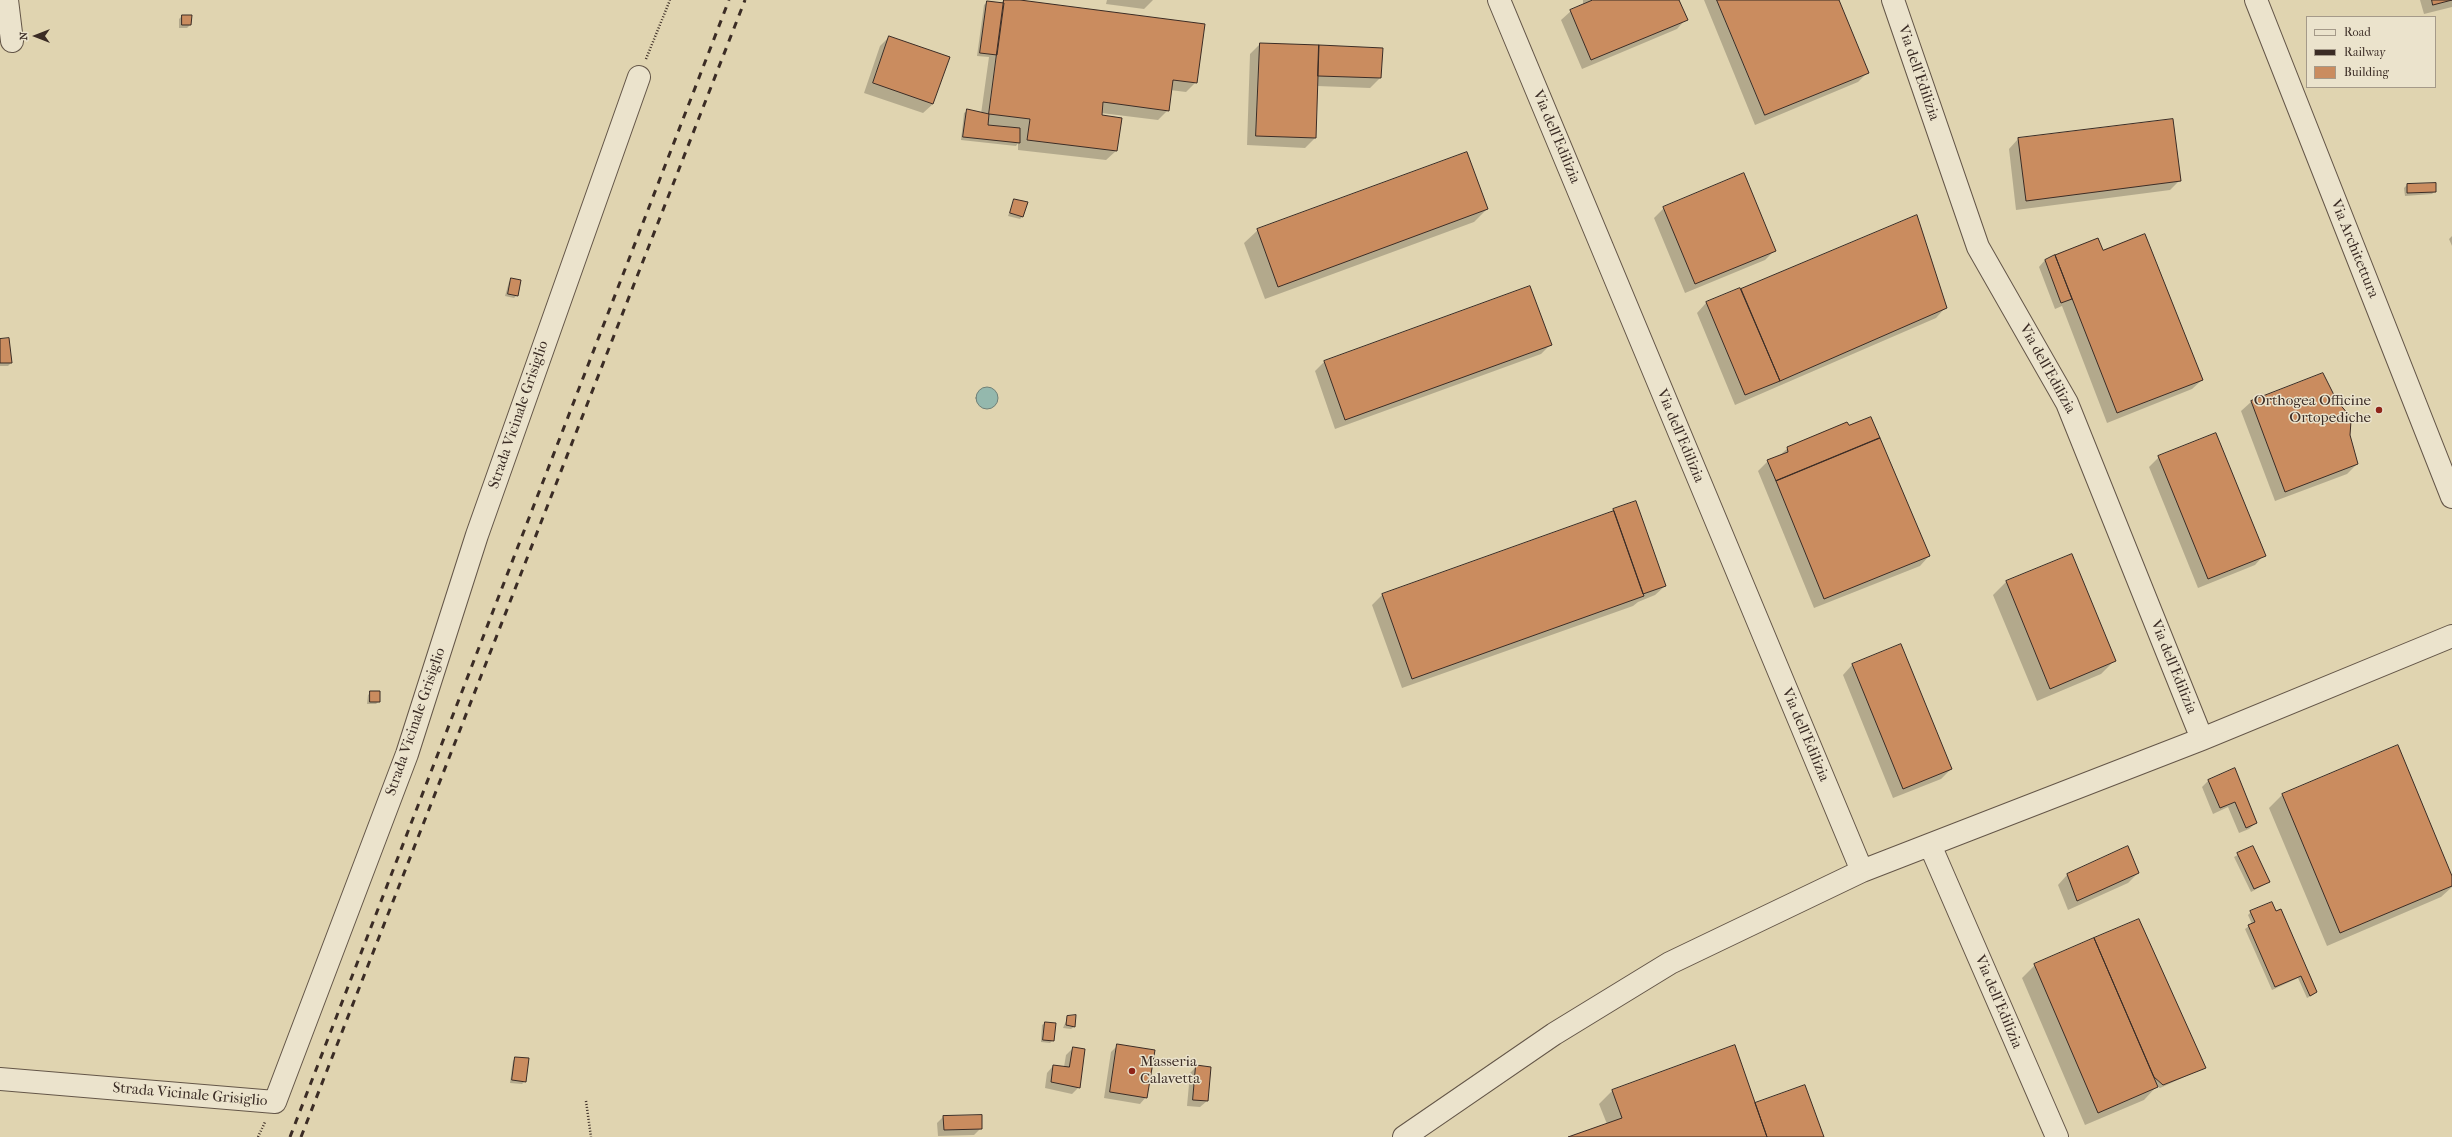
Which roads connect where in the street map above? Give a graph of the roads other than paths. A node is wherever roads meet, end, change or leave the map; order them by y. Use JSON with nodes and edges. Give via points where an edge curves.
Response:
{"nodes":[{"id":1,"x":7,"y":0,"type":"edge"},
{"id":2,"x":1499,"y":0,"type":"edge"},
{"id":3,"x":1893,"y":0,"type":"edge"},
{"id":4,"x":2256,"y":0,"type":"edge"},
{"id":5,"x":12,"y":41,"type":"dead end"},
{"id":6,"x":639,"y":77,"type":"road end"},
{"id":7,"x":2452,"y":497,"type":"edge"},
{"id":8,"x":2452,"y":636,"type":"edge"},
{"id":9,"x":2202,"y":739,"type":"junction"},
{"id":10,"x":1930,"y":845,"type":"junction"},
{"id":11,"x":1862,"y":871,"type":"junction"},
{"id":12,"x":0,"y":1078,"type":"edge"},
{"id":13,"x":1404,"y":1137,"type":"edge"},
{"id":14,"x":2057,"y":1137,"type":"edge"}],
"edges":[{"from":1,"to":5,"type":"street"},
{"from":2,"to":11,"type":"street","name":"Via dell'Edilizia"},
{"from":3,"to":9,"type":"street","name":"Via dell'Edilizia","via":[[1978,247],[2068,403]]},
{"from":4,"to":7,"type":"street","name":"Via Architettura"},
{"from":6,"to":12,"type":"street","name":"Strada Vicinale Grisiglio","via":[[477,535],[407,754],[275,1102]]},
{"from":8,"to":9,"type":"street"},
{"from":9,"to":10,"type":"street"},
{"from":10,"to":11,"type":"street"},
{"from":10,"to":14,"type":"street","name":"Via dell'Edilizia"},
{"from":11,"to":13,"type":"street","via":[[1670,963],[1554,1034]]}]}
